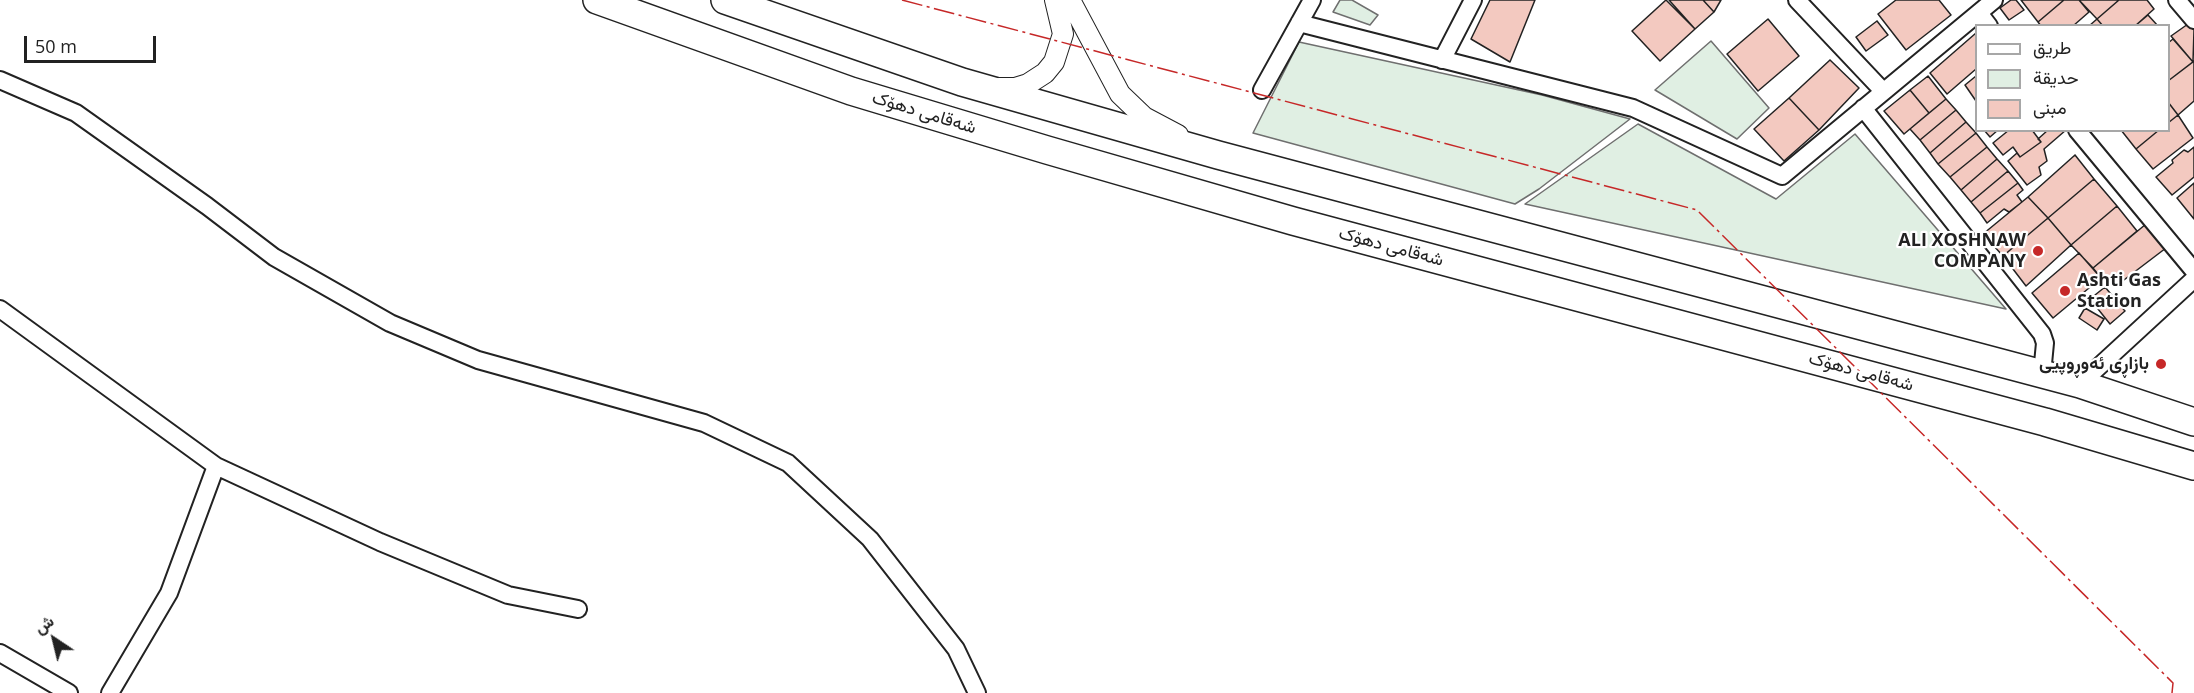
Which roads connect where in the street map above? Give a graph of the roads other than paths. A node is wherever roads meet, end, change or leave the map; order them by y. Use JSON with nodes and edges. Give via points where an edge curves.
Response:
{"nodes":[{"id":1,"x":597,"y":0,"type":"edge"},
{"id":2,"x":725,"y":0,"type":"edge"},
{"id":3,"x":1055,"y":0,"type":"edge"},
{"id":4,"x":1070,"y":0,"type":"edge"},
{"id":5,"x":1312,"y":0,"type":"edge"},
{"id":6,"x":1473,"y":0,"type":"edge"},
{"id":7,"x":1797,"y":0,"type":"edge"},
{"id":8,"x":1994,"y":0,"type":"edge"},
{"id":9,"x":2177,"y":0,"type":"edge"},
{"id":10,"x":1984,"y":19,"type":"edge"},
{"id":11,"x":2194,"y":20,"type":"edge"},
{"id":12,"x":1299,"y":23,"type":"junction"},
{"id":13,"x":1975,"y":25,"type":"edge"},
{"id":14,"x":1443,"y":60,"type":"junction"},
{"id":15,"x":0,"y":80,"type":"edge"},
{"id":16,"x":962,"y":82,"type":"junction"},
{"id":17,"x":1262,"y":90,"type":"dead end"},
{"id":18,"x":1883,"y":91,"type":"junction"},
{"id":19,"x":1863,"y":108,"type":"junction"},
{"id":20,"x":2079,"y":132,"type":"edge"},
{"id":21,"x":1218,"y":155,"type":"junction"},
{"id":22,"x":2194,"y":271,"type":"edge"},
{"id":23,"x":2194,"y":279,"type":"edge"},
{"id":24,"x":0,"y":309,"type":"edge"},
{"id":25,"x":1970,"y":357,"type":"junction"},
{"id":26,"x":2042,"y":375,"type":"junction"},
{"id":27,"x":2080,"y":384,"type":"junction"},
{"id":28,"x":1959,"y":399,"type":"junction"},
{"id":29,"x":2194,"y":422,"type":"edge"},
{"id":30,"x":216,"y":466,"type":"junction"},
{"id":31,"x":2194,"y":466,"type":"edge"},
{"id":32,"x":578,"y":609,"type":"dead end"},
{"id":33,"x":0,"y":653,"type":"edge"},
{"id":34,"x":69,"y":693,"type":"edge"},
{"id":35,"x":110,"y":693,"type":"edge"},
{"id":36,"x":976,"y":693,"type":"edge"}],
"edges":[{"from":1,"to":28,"type":"highway","name":"شەقامی دهۆک","via":[[851,91],[1047,150],[1293,221]]},
{"from":2,"to":16,"type":"highway"},
{"from":3,"to":16,"type":"street","via":[[1062,22],[1061,46],[1045,73],[1015,88]]},
{"from":4,"to":21,"type":"street","via":[[1111,80],[1131,106],[1151,121]]},
{"from":5,"to":12,"type":"street"},
{"from":6,"to":14,"type":"street"},
{"from":7,"to":18,"type":"street"},
{"from":8,"to":10,"type":"street"},
{"from":9,"to":11,"type":"street"},
{"from":12,"to":14,"type":"street"},
{"from":12,"to":17,"type":"street"},
{"from":13,"to":18,"type":"street"},
{"from":14,"to":19,"type":"street","via":[[1633,108],[1782,176]]},
{"from":15,"to":36,"type":"street","via":[[76,113],[274,257],[390,323],[477,360],[704,423],[788,463],[870,539],[956,649]]},
{"from":16,"to":21,"type":"highway"},
{"from":18,"to":19,"type":"street"},
{"from":19,"to":26,"type":"street","via":[[2042,334]]},
{"from":20,"to":22,"type":"street"},
{"from":21,"to":25,"type":"highway"},
{"from":23,"to":27,"type":"street"},
{"from":24,"to":30,"type":"street"},
{"from":25,"to":26,"type":"highway"},
{"from":25,"to":28,"type":"highway"},
{"from":26,"to":27,"type":"highway"},
{"from":27,"to":29,"type":"highway"},
{"from":28,"to":31,"type":"highway","name":"شەقامی دهۆک"},
{"from":30,"to":32,"type":"street","via":[[380,542],[508,595]]},
{"from":30,"to":35,"type":"street","via":[[169,593]]},
{"from":33,"to":34,"type":"street"}]}
